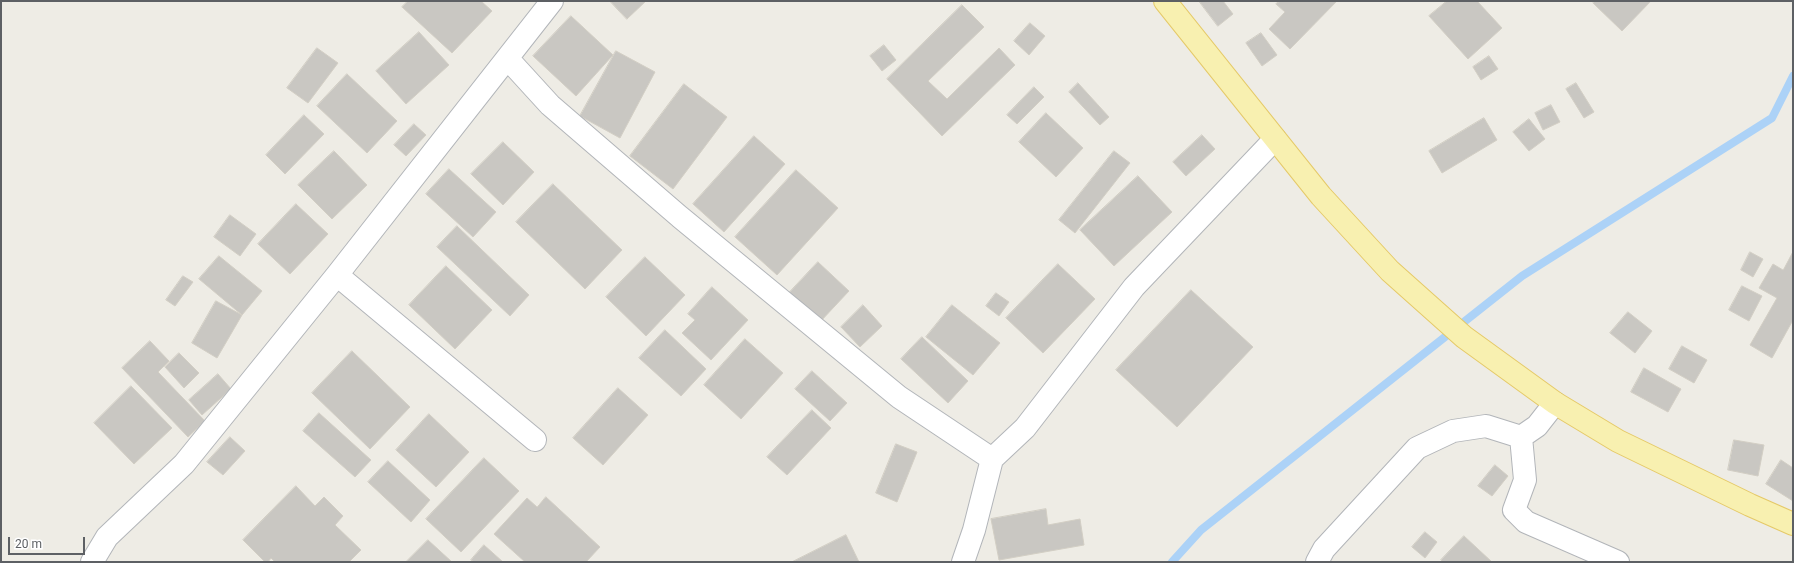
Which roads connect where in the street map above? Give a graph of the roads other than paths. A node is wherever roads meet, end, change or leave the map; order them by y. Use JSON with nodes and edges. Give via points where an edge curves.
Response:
{"nodes":[{"id":1,"x":552,"y":1,"type":"edge"},
{"id":2,"x":1166,"y":1,"type":"edge"},
{"id":3,"x":508,"y":59,"type":"junction"},
{"id":4,"x":1275,"y":139,"type":"junction"},
{"id":5,"x":337,"y":274,"type":"junction"},
{"id":6,"x":1555,"y":404,"type":"junction"},
{"id":7,"x":1521,"y":437,"type":"junction"},
{"id":8,"x":535,"y":440,"type":"dead end"},
{"id":9,"x":992,"y":459,"type":"junction"},
{"id":10,"x":1793,"y":524,"type":"edge"},
{"id":11,"x":1607,"y":560,"type":"edge"},
{"id":12,"x":92,"y":562,"type":"edge"},
{"id":13,"x":963,"y":562,"type":"edge"},
{"id":14,"x":1317,"y":562,"type":"edge"}],
"edges":[{"from":1,"to":3,"type":"street"},
{"from":2,"to":4,"type":"main road"},
{"from":3,"to":5,"type":"street"},
{"from":3,"to":9,"type":"street","via":[[550,105],[686,222],[899,397]]},
{"from":4,"to":6,"type":"main road","via":[[1321,196],[1390,271],[1478,347]]},
{"from":4,"to":9,"type":"street","via":[[1134,287],[1024,428]]},
{"from":5,"to":8,"type":"street"},
{"from":5,"to":12,"type":"street","via":[[184,464],[107,538]]},
{"from":6,"to":7,"type":"street","via":[[1537,426]]},
{"from":6,"to":10,"type":"main road","via":[[1618,441]]},
{"from":7,"to":11,"type":"street","via":[[1525,480],[1514,510],[1526,522],[1561,536]]},
{"from":7,"to":14,"type":"street","via":[[1486,426],[1453,431],[1417,448],[1324,549]]},
{"from":9,"to":13,"type":"street"}]}
